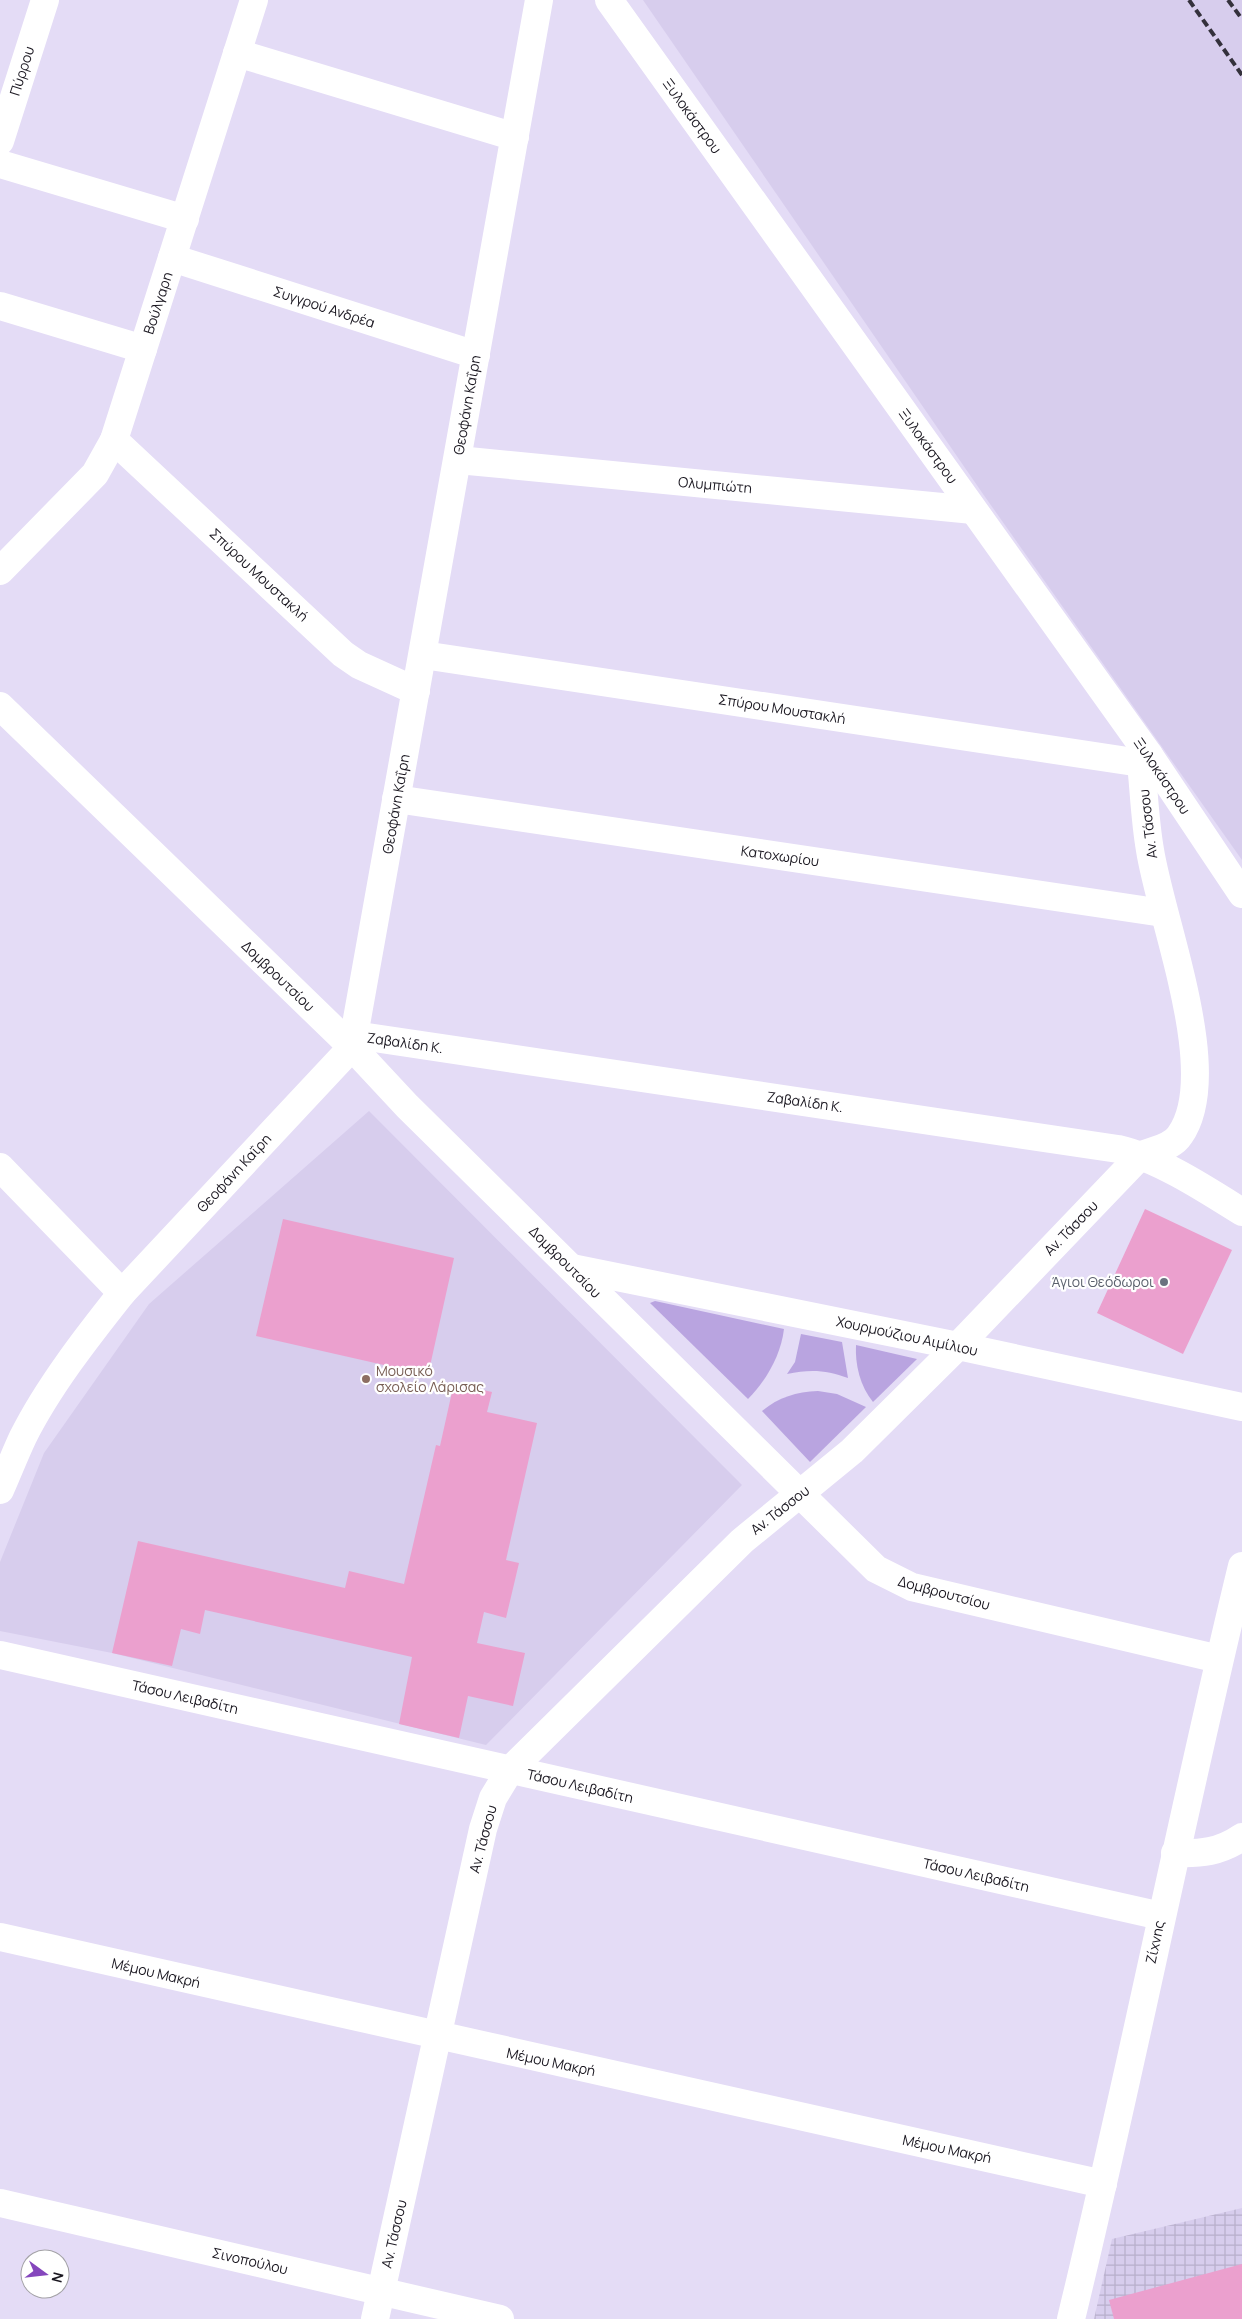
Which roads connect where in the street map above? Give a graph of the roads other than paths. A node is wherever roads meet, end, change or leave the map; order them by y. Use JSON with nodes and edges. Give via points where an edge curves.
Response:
{"nodes":[{"id":1,"x":44,"y":0,"type":"edge"},
{"id":2,"x":254,"y":0,"type":"edge"},
{"id":3,"x":539,"y":0,"type":"edge"},
{"id":4,"x":610,"y":0,"type":"edge"},
{"id":5,"x":237,"y":53,"type":"junction"},
{"id":6,"x":515,"y":137,"type":"junction"},
{"id":7,"x":0,"y":141,"type":"edge"},
{"id":8,"x":0,"y":164,"type":"edge"},
{"id":9,"x":185,"y":219,"type":"junction"},
{"id":10,"x":172,"y":258,"type":"junction"},
{"id":11,"x":0,"y":306,"type":"edge"},
{"id":12,"x":143,"y":349,"type":"junction"},
{"id":13,"x":476,"y":355,"type":"junction"},
{"id":14,"x":114,"y":440,"type":"junction"},
{"id":15,"x":458,"y":460,"type":"junction"},
{"id":16,"x":973,"y":510,"type":"junction"},
{"id":17,"x":0,"y":571,"type":"edge"},
{"id":18,"x":423,"y":655,"type":"junction"},
{"id":19,"x":416,"y":691,"type":"junction"},
{"id":20,"x":0,"y":706,"type":"edge"},
{"id":21,"x":1145,"y":759,"type":"junction"},
{"id":22,"x":396,"y":799,"type":"junction"},
{"id":23,"x":1242,"y":894,"type":"edge"},
{"id":24,"x":1163,"y":913,"type":"junction"},
{"id":25,"x":353,"y":1041,"type":"junction"},
{"id":26,"x":1140,"y":1156,"type":"junction"},
{"id":27,"x":0,"y":1167,"type":"edge"},
{"id":28,"x":1242,"y":1212,"type":"edge"},
{"id":29,"x":572,"y":1268,"type":"junction"},
{"id":30,"x":122,"y":1293,"type":"junction"},
{"id":31,"x":958,"y":1346,"type":"junction"},
{"id":32,"x":1242,"y":1407,"type":"edge"},
{"id":33,"x":12,"y":1434,"type":"edge"},
{"id":34,"x":0,"y":1490,"type":"edge"},
{"id":35,"x":800,"y":1494,"type":"junction"},
{"id":36,"x":1242,"y":1566,"type":"edge"},
{"id":37,"x":0,"y":1655,"type":"edge"},
{"id":38,"x":1219,"y":1659,"type":"junction"},
{"id":39,"x":510,"y":1770,"type":"junction"},
{"id":40,"x":1242,"y":1837,"type":"edge"},
{"id":41,"x":1175,"y":1853,"type":"junction"},
{"id":42,"x":1161,"y":1916,"type":"junction"},
{"id":43,"x":0,"y":1937,"type":"edge"},
{"id":44,"x":438,"y":2037,"type":"junction"},
{"id":45,"x":1103,"y":2184,"type":"junction"},
{"id":46,"x":0,"y":2203,"type":"edge"},
{"id":47,"x":381,"y":2291,"type":"junction"},
{"id":48,"x":374,"y":2319,"type":"edge"},
{"id":49,"x":500,"y":2319,"type":"edge"},
{"id":50,"x":1071,"y":2319,"type":"edge"}],
"edges":[{"from":1,"to":7,"type":"street","name":"Πύρρου"},
{"from":2,"to":5,"type":"street","name":"Βούλγαρη"},
{"from":3,"to":6,"type":"street","name":"Θεοφάνη Καΐρη"},
{"from":4,"to":16,"type":"street","name":"Ξυλοκάστρου"},
{"from":5,"to":6,"type":"street"},
{"from":5,"to":9,"type":"street","name":"Βούλγαρη"},
{"from":6,"to":13,"type":"street","name":"Θεοφάνη Καΐρη"},
{"from":8,"to":9,"type":"street"},
{"from":9,"to":10,"type":"street","name":"Βούλγαρη"},
{"from":10,"to":12,"type":"street","name":"Βούλγαρη"},
{"from":10,"to":13,"type":"street","name":"Συγγρού Ανδρέα"},
{"from":11,"to":12,"type":"street"},
{"from":12,"to":14,"type":"street","name":"Βούλγαρη"},
{"from":13,"to":15,"type":"street","name":"Θεοφάνη Καΐρη"},
{"from":14,"to":17,"type":"street","name":"Βούλγαρη","via":[[96,474]]},
{"from":14,"to":19,"type":"street","name":"Σπύρου Μουστακλή","via":[[343,654],[359,665]]},
{"from":15,"to":16,"type":"street","name":"Ολυμπιώτη"},
{"from":15,"to":18,"type":"street","name":"Θεοφάνη Καΐρη"},
{"from":16,"to":21,"type":"street","name":"Ξυλοκάστρου"},
{"from":18,"to":19,"type":"street","name":"Θεοφάνη Καΐρη"},
{"from":18,"to":21,"type":"street","name":"Σπύρου Μουστακλή"},
{"from":19,"to":22,"type":"street","name":"Θεοφάνη Καΐρη"},
{"from":20,"to":25,"type":"street","name":"Δομβρουτσίου"},
{"from":21,"to":23,"type":"street","name":"Ξυλοκάστρου"},
{"from":21,"to":24,"type":"street","name":"Αν. Τάσσου","via":[[1150,850]]},
{"from":22,"to":24,"type":"street","name":"Κατοχωρίου"},
{"from":22,"to":25,"type":"street","name":"Θεοφάνη Καΐρη"},
{"from":24,"to":26,"type":"street","name":"Αν. Τάσσου","via":[[1187,1007],[1194,1055],[1194,1092],[1190,1113],[1178,1138]]},
{"from":25,"to":26,"type":"street","name":"Ζαβαλίδη Κ.","via":[[1098,1146]]},
{"from":25,"to":29,"type":"street","name":"Δομβρουτσίου","via":[[407,1106]]},
{"from":25,"to":30,"type":"street","name":"Θεοφάνη Καΐρη"},
{"from":26,"to":28,"type":"street","name":"Ζαβαλίδη Κ."},
{"from":26,"to":31,"type":"street","name":"Αν. Τάσσου"},
{"from":27,"to":30,"type":"street"},
{"from":29,"to":31,"type":"street","name":"Χουρμούζιου Αιμίλιου"},
{"from":29,"to":35,"type":"street","name":"Δομβρουτσίου"},
{"from":30,"to":33,"type":"street","name":"Θεοφάνη Καΐρη","via":[[38,1410]]},
{"from":31,"to":32,"type":"street","name":"Χουρμούζιου Αιμίλιου"},
{"from":31,"to":35,"type":"street","name":"Αν. Τάσσου","via":[[852,1451]]},
{"from":33,"to":34,"type":"street","name":"Θεοφάνη Καΐρη"},
{"from":35,"to":38,"type":"street","name":"Δομβρουτσίου","via":[[876,1569],[899,1582]]},
{"from":35,"to":39,"type":"street","name":"Αν. Τάσσου","via":[[742,1541]]},
{"from":36,"to":38,"type":"street","name":"Ζίχνης"},
{"from":37,"to":39,"type":"street","name":"Τάσου Λειβαδίτη"},
{"from":38,"to":41,"type":"street","name":"Ζίχνης"},
{"from":39,"to":42,"type":"street","name":"Τάσου Λειβαδίτη"},
{"from":39,"to":44,"type":"street","name":"Αν. Τάσσου","via":[[487,1813]]},
{"from":40,"to":41,"type":"street","via":[[1200,1854]]},
{"from":41,"to":42,"type":"street","name":"Ζίχνης"},
{"from":42,"to":45,"type":"street","name":"Ζίχνης"},
{"from":43,"to":44,"type":"street","name":"Μέμου Μακρή"},
{"from":44,"to":45,"type":"street","name":"Μέμου Μακρή"},
{"from":44,"to":47,"type":"street","name":"Αν. Τάσσου"},
{"from":45,"to":50,"type":"street","name":"Ζίχνης"},
{"from":46,"to":47,"type":"street","name":"Σινοπούλου"},
{"from":47,"to":48,"type":"street","name":"Αν. Τάσσου"},
{"from":47,"to":49,"type":"street","name":"Σινοπούλου"}]}
